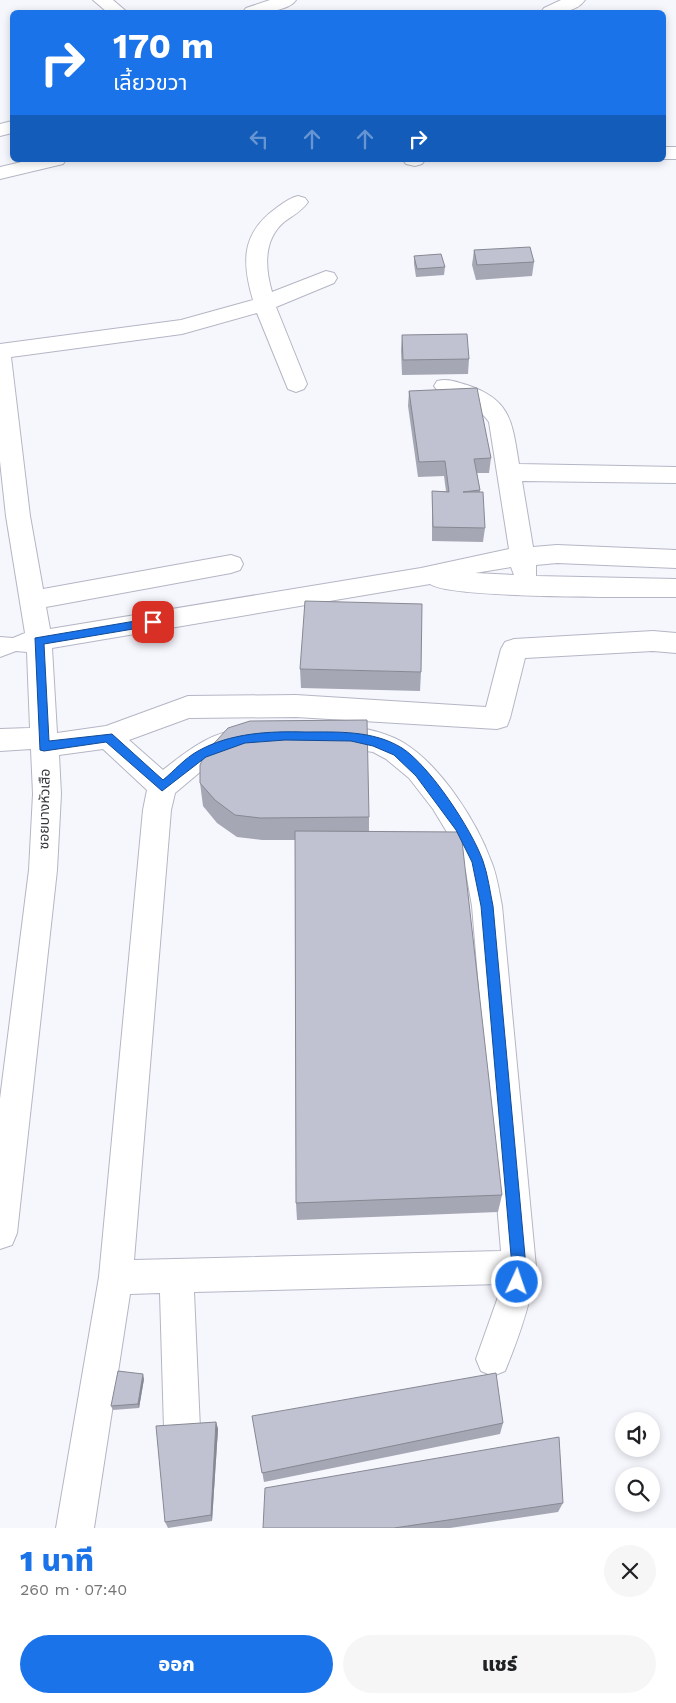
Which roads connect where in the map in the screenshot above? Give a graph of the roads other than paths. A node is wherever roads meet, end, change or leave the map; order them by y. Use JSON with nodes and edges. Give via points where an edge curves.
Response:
{"nodes":[{"id":1,"x":102,"y":0,"type":"edge"},
{"id":2,"x":287,"y":0,"type":"edge"},
{"id":3,"x":576,"y":0,"type":"edge"},
{"id":4,"x":262,"y":7,"type":"edge"},
{"id":5,"x":115,"y":10,"type":"edge"},
{"id":6,"x":554,"y":10,"type":"edge"},
{"id":7,"x":47,"y":162,"type":"edge"},
{"id":8,"x":0,"y":173,"type":"edge"},
{"id":9,"x":298,"y":202,"type":"dead end"},
{"id":10,"x":326,"y":278,"type":"dead end"},
{"id":11,"x":264,"y":304,"type":"junction"},
{"id":12,"x":0,"y":351,"type":"edge"},
{"id":13,"x":1,"y":373,"type":"edge"},
{"id":14,"x":296,"y":384,"type":"dead end"},
{"id":15,"x":446,"y":386,"type":"dead end"},
{"id":16,"x":508,"y":472,"type":"junction"},
{"id":17,"x":676,"y":475,"type":"edge"},
{"id":18,"x":522,"y":556,"type":"junction"},
{"id":19,"x":676,"y":559,"type":"edge"},
{"id":20,"x":232,"y":564,"type":"dead end"},
{"id":21,"x":421,"y":577,"type":"junction"},
{"id":22,"x":527,"y":585,"type":"junction"},
{"id":23,"x":676,"y":588,"type":"edge"},
{"id":24,"x":32,"y":600,"type":"junction"},
{"id":25,"x":676,"y":643,"type":"edge"},
{"id":26,"x":17,"y":644,"type":"edge"},
{"id":27,"x":304,"y":736,"type":"edge"},
{"id":28,"x":108,"y":737,"type":"junction"},
{"id":29,"x":269,"y":737,"type":"edge"},
{"id":30,"x":0,"y":740,"type":"edge"},
{"id":31,"x":44,"y":742,"type":"junction"},
{"id":32,"x":162,"y":787,"type":"junction"},
{"id":33,"x":0,"y":1233,"type":"edge"},
{"id":34,"x":519,"y":1267,"type":"junction"},
{"id":35,"x":176,"y":1276,"type":"junction"},
{"id":36,"x":116,"y":1277,"type":"junction"},
{"id":37,"x":494,"y":1359,"type":"dead end"},
{"id":38,"x":182,"y":1429,"type":"edge"},
{"id":39,"x":75,"y":1528,"type":"edge"}],
"edges":[{"from":1,"to":5,"type":"street"},
{"from":2,"to":4,"type":"street"},
{"from":3,"to":6,"type":"street"},
{"from":7,"to":8,"type":"street"},
{"from":9,"to":11,"type":"street","via":[[272,222],[257,247],[255,260]]},
{"from":10,"to":11,"type":"street"},
{"from":11,"to":12,"type":"street","via":[[182,327]]},
{"from":11,"to":14,"type":"street"},
{"from":13,"to":24,"type":"street","name":"ซอยบางหัวเสือ","via":[[18,516]]},
{"from":15,"to":16,"type":"street","via":[[477,397],[491,406],[500,421]]},
{"from":16,"to":17,"type":"street"},
{"from":16,"to":18,"type":"street"},
{"from":18,"to":19,"type":"street","via":[[557,554]]},
{"from":18,"to":21,"type":"street"},
{"from":18,"to":22,"type":"street"},
{"from":20,"to":24,"type":"street"},
{"from":21,"to":22,"type":"street"},
{"from":21,"to":26,"type":"street"},
{"from":22,"to":23,"type":"street"},
{"from":24,"to":26,"type":"street","name":"ซอยบางหัวเสือ"},
{"from":25,"to":28,"type":"street","via":[[653,641],[514,649],[497,718],[296,706],[188,707]]},
{"from":26,"to":31,"type":"street","name":"ซอยบางหัวเสือ"},
{"from":27,"to":34,"type":"street","via":[[351,737],[398,751],[420,772],[460,827],[478,862],[487,906]]},
{"from":28,"to":31,"type":"street"},
{"from":28,"to":32,"type":"street"},
{"from":29,"to":32,"type":"street","via":[[244,738],[202,754]]},
{"from":30,"to":31,"type":"street"},
{"from":31,"to":33,"type":"street","name":"ซอยบางหัวเสือ","via":[[47,794],[43,870]]},
{"from":32,"to":36,"type":"street","via":[[157,810]]},
{"from":34,"to":35,"type":"street"},
{"from":34,"to":37,"type":"street","via":[[515,1297]]},
{"from":35,"to":36,"type":"street"},
{"from":35,"to":38,"type":"street"},
{"from":36,"to":39,"type":"street"}]}
